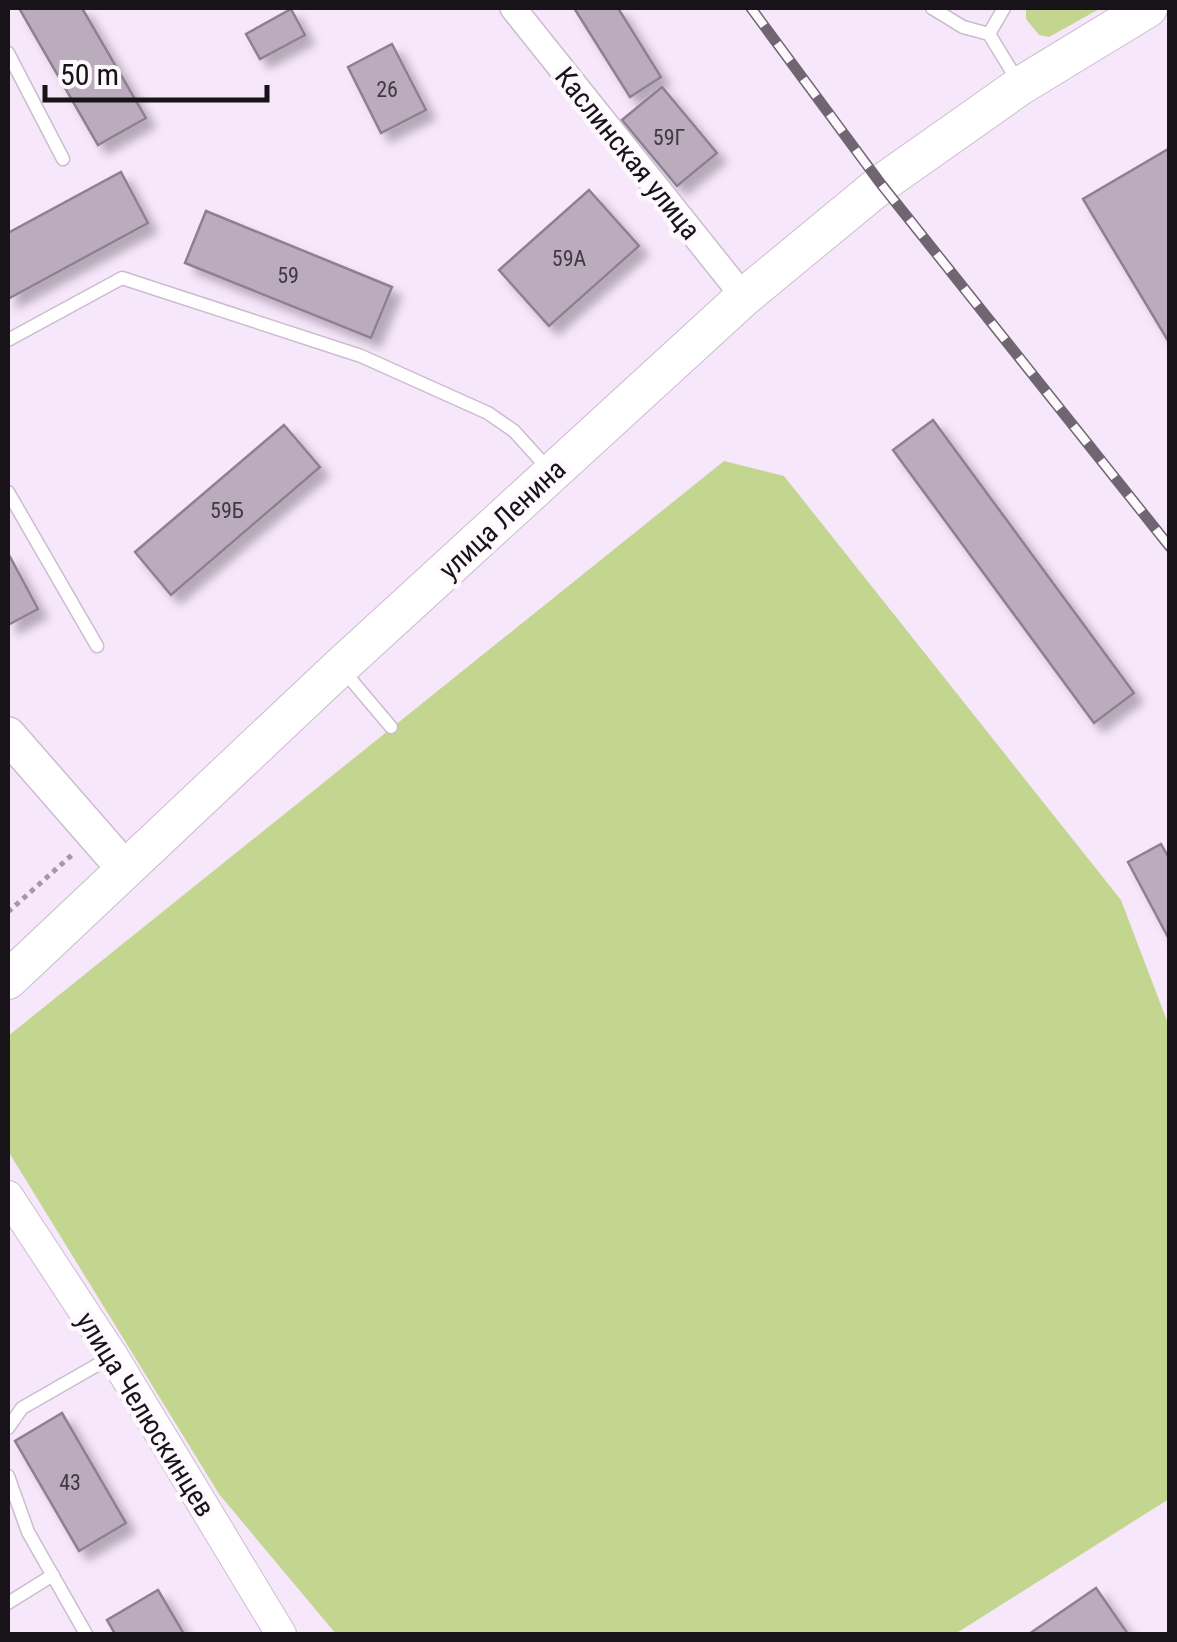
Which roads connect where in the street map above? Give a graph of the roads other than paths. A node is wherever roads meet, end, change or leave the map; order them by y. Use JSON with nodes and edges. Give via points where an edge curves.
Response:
{"nodes":[{"id":1,"x":513,"y":8,"type":"edge"},
{"id":2,"x":932,"y":8,"type":"edge"},
{"id":3,"x":1004,"y":8,"type":"edge"},
{"id":4,"x":1148,"y":8,"type":"edge"},
{"id":5,"x":989,"y":34,"type":"junction"},
{"id":6,"x":8,"y":53,"type":"edge"},
{"id":7,"x":1020,"y":86,"type":"junction"},
{"id":8,"x":64,"y":159,"type":"dead end"},
{"id":9,"x":744,"y":297,"type":"junction"},
{"id":10,"x":8,"y":340,"type":"edge"},
{"id":11,"x":552,"y":473,"type":"junction"},
{"id":12,"x":8,"y":492,"type":"edge"},
{"id":13,"x":96,"y":646,"type":"dead end"},
{"id":14,"x":340,"y":667,"type":"junction"},
{"id":15,"x":391,"y":727,"type":"dead end"},
{"id":16,"x":8,"y":734,"type":"edge"},
{"id":17,"x":125,"y":869,"type":"junction"},
{"id":18,"x":8,"y":980,"type":"edge"},
{"id":19,"x":8,"y":1196,"type":"edge"},
{"id":20,"x":112,"y":1356,"type":"junction"},
{"id":21,"x":8,"y":1428,"type":"edge"},
{"id":22,"x":8,"y":1476,"type":"edge"},
{"id":23,"x":52,"y":1576,"type":"junction"},
{"id":24,"x":8,"y":1602,"type":"edge"},
{"id":25,"x":86,"y":1634,"type":"edge"},
{"id":26,"x":281,"y":1634,"type":"edge"}],
"edges":[{"from":1,"to":9,"type":"street","name":"Каслинская улица"},
{"from":2,"to":5,"type":"lane"},
{"from":3,"to":5,"type":"lane"},
{"from":4,"to":7,"type":"main road","name":"улица Ленина"},
{"from":5,"to":7,"type":"lane"},
{"from":6,"to":8,"type":"lane"},
{"from":7,"to":9,"type":"main road","name":"улица Ленина","via":[[881,184]]},
{"from":9,"to":11,"type":"main road","name":"улица Ленина"},
{"from":10,"to":11,"type":"lane","via":[[122,278],[360,356],[488,413],[514,430]]},
{"from":11,"to":14,"type":"main road","name":"улица Ленина"},
{"from":12,"to":13,"type":"lane"},
{"from":14,"to":15,"type":"lane"},
{"from":14,"to":17,"type":"main road","name":"улица Ленина"},
{"from":16,"to":17,"type":"main road"},
{"from":17,"to":18,"type":"main road","name":"улица Ленина"},
{"from":19,"to":20,"type":"street","name":"улица Челюскинцев"},
{"from":20,"to":21,"type":"lane","via":[[22,1408]]},
{"from":20,"to":26,"type":"street","name":"улица Челюскинцев"},
{"from":22,"to":23,"type":"lane"},
{"from":23,"to":24,"type":"lane"},
{"from":23,"to":25,"type":"lane"}]}
